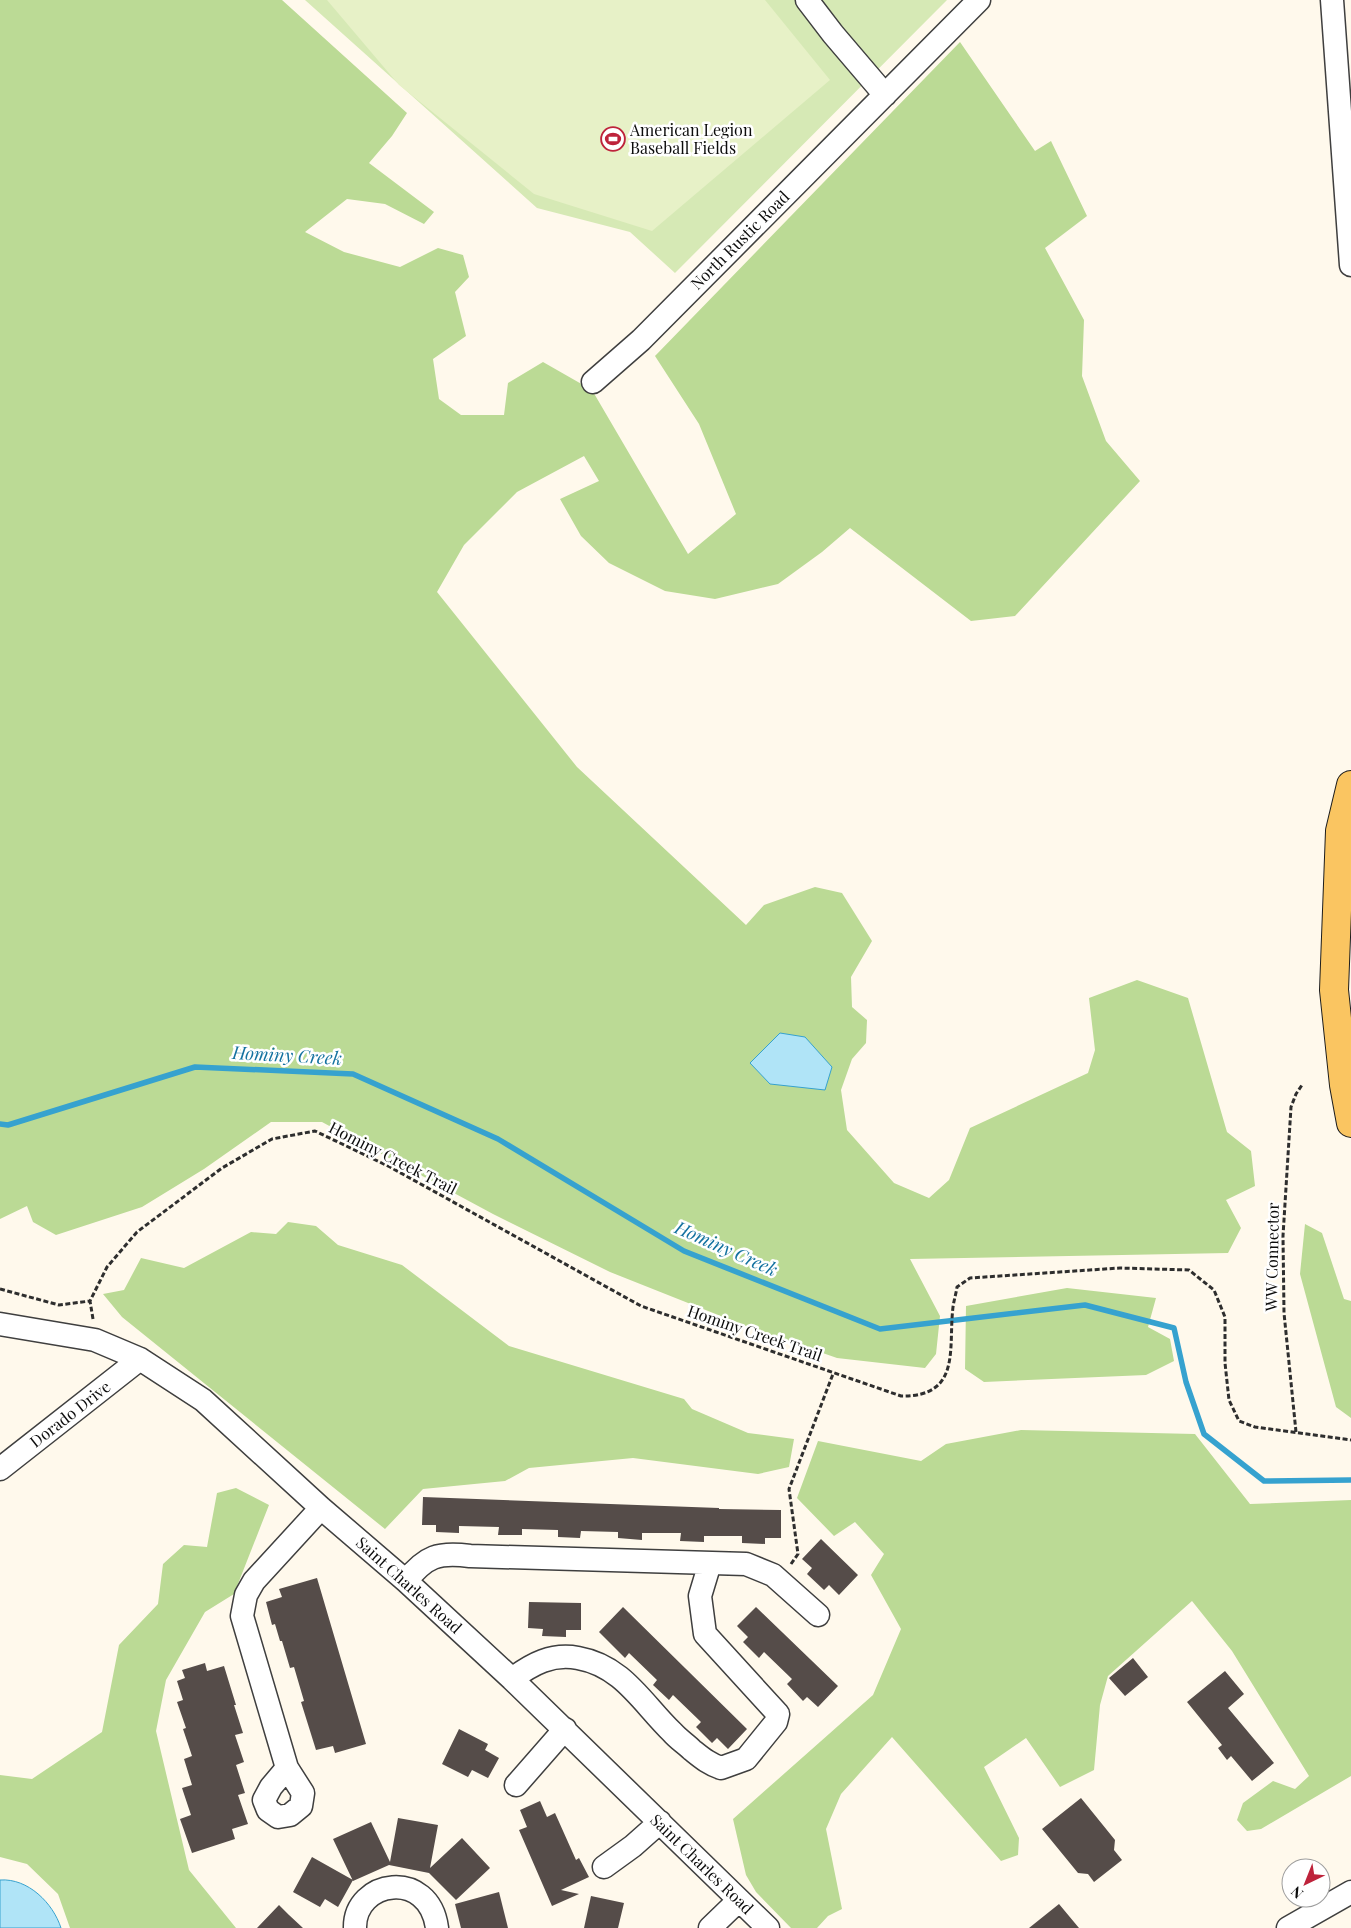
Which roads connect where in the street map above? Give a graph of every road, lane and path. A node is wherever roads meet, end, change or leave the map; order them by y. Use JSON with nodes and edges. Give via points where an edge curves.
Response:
{"nodes":[{"id":1,"x":807,"y":0,"type":"edge"},
{"id":2,"x":979,"y":0,"type":"edge"},
{"id":3,"x":1332,"y":0,"type":"edge"},
{"id":4,"x":884,"y":95,"type":"junction"},
{"id":5,"x":1351,"y":265,"type":"edge"},
{"id":6,"x":593,"y":382,"type":"dead end"},
{"id":7,"x":1351,"y":785,"type":"edge"},
{"id":8,"x":1302,"y":1085,"type":"dead end"},
{"id":9,"x":1351,"y":1123,"type":"edge"},
{"id":10,"x":0,"y":1289,"type":"edge"},
{"id":11,"x":90,"y":1301,"type":"junction"},
{"id":12,"x":0,"y":1324,"type":"edge"},
{"id":13,"x":95,"y":1340,"type":"junction"},
{"id":14,"x":140,"y":1359,"type":"junction"},
{"id":15,"x":833,"y":1374,"type":"junction"},
{"id":16,"x":1296,"y":1432,"type":"junction"},
{"id":17,"x":1351,"y":1440,"type":"edge"},
{"id":18,"x":0,"y":1469,"type":"edge"},
{"id":19,"x":321,"y":1508,"type":"junction"},
{"id":20,"x":710,"y":1562,"type":"junction"},
{"id":21,"x":406,"y":1581,"type":"junction"},
{"id":22,"x":780,"y":1581,"type":"junction"},
{"id":23,"x":818,"y":1615,"type":"dead end"},
{"id":24,"x":512,"y":1680,"type":"junction"},
{"id":25,"x":565,"y":1729,"type":"junction"},
{"id":26,"x":287,"y":1768,"type":"dead end"},
{"id":27,"x":516,"y":1785,"type":"dead end"},
{"id":28,"x":660,"y":1822,"type":"junction"},
{"id":29,"x":604,"y":1867,"type":"dead end"},
{"id":30,"x":1351,"y":1892,"type":"edge"},
{"id":31,"x":739,"y":1900,"type":"junction"},
{"id":32,"x":355,"y":1928,"type":"edge"},
{"id":33,"x":437,"y":1928,"type":"edge"},
{"id":34,"x":710,"y":1928,"type":"edge"},
{"id":35,"x":768,"y":1928,"type":"edge"},
{"id":36,"x":1288,"y":1928,"type":"edge"}],
"edges":[{"from":1,"to":4,"type":"street"},
{"from":2,"to":4,"type":"street","name":"North Rustic Road"},
{"from":3,"to":5,"type":"street"},
{"from":4,"to":6,"type":"street","name":"North Rustic Road","via":[[641,340]]},
{"from":7,"to":9,"type":"main road","via":[[1340,830],[1334,990]]},
{"from":8,"to":16,"type":"path","name":"WW Connector","via":[[1291,1107],[1283,1236],[1284,1313]]},
{"from":10,"to":11,"type":"path","via":[[59,1305]]},
{"from":11,"to":13,"type":"path"},
{"from":11,"to":15,"type":"path","name":"Hominy Creek Trail","via":[[107,1267],[136,1232],[222,1168],[272,1139],[315,1131],[390,1167],[641,1306]]},
{"from":12,"to":13,"type":"street","name":"Saint Charles Road"},
{"from":13,"to":14,"type":"street","name":"Saint Charles Road"},
{"from":14,"to":18,"type":"street","name":"Dorado Drive"},
{"from":14,"to":19,"type":"street","name":"Saint Charles Road","via":[[203,1400]]},
{"from":15,"to":16,"type":"path","name":"Hominy Creek Trail","via":[[901,1396],[916,1396],[937,1386],[948,1369],[957,1287],[970,1278],[1120,1268],[1189,1270],[1214,1290],[1225,1317],[1229,1400],[1239,1421],[1254,1427]]},
{"from":15,"to":22,"type":"path","via":[[789,1490],[798,1554]]},
{"from":16,"to":17,"type":"path","name":"Hominy Creek Trail"},
{"from":19,"to":21,"type":"street","name":"Saint Charles Road"},
{"from":19,"to":26,"type":"street","via":[[254,1581],[246,1595],[242,1616]]},
{"from":20,"to":21,"type":"street","via":[[450,1553],[418,1565]]},
{"from":20,"to":22,"type":"street","via":[[746,1564]]},
{"from":20,"to":24,"type":"street","via":[[700,1596],[705,1634],[778,1714],[776,1722],[746,1759],[721,1768],[710,1764],[672,1733],[630,1686],[611,1670],[590,1660],[568,1656],[546,1659],[529,1666]]},
{"from":21,"to":24,"type":"street","name":"Saint Charles Road"},
{"from":22,"to":23,"type":"street"},
{"from":24,"to":25,"type":"street","name":"Saint Charles Road"},
{"from":25,"to":27,"type":"street"},
{"from":25,"to":28,"type":"street","name":"Saint Charles Road"},
{"from":28,"to":29,"type":"street"},
{"from":28,"to":31,"type":"street","name":"Saint Charles Road"},
{"from":30,"to":36,"type":"street"},
{"from":31,"to":34,"type":"street"},
{"from":31,"to":35,"type":"street","name":"Saint Charles Road"},
{"from":32,"to":33,"type":"street","via":[[359,1910],[368,1898],[392,1887],[406,1888],[429,1903],[436,1916]]}]}
